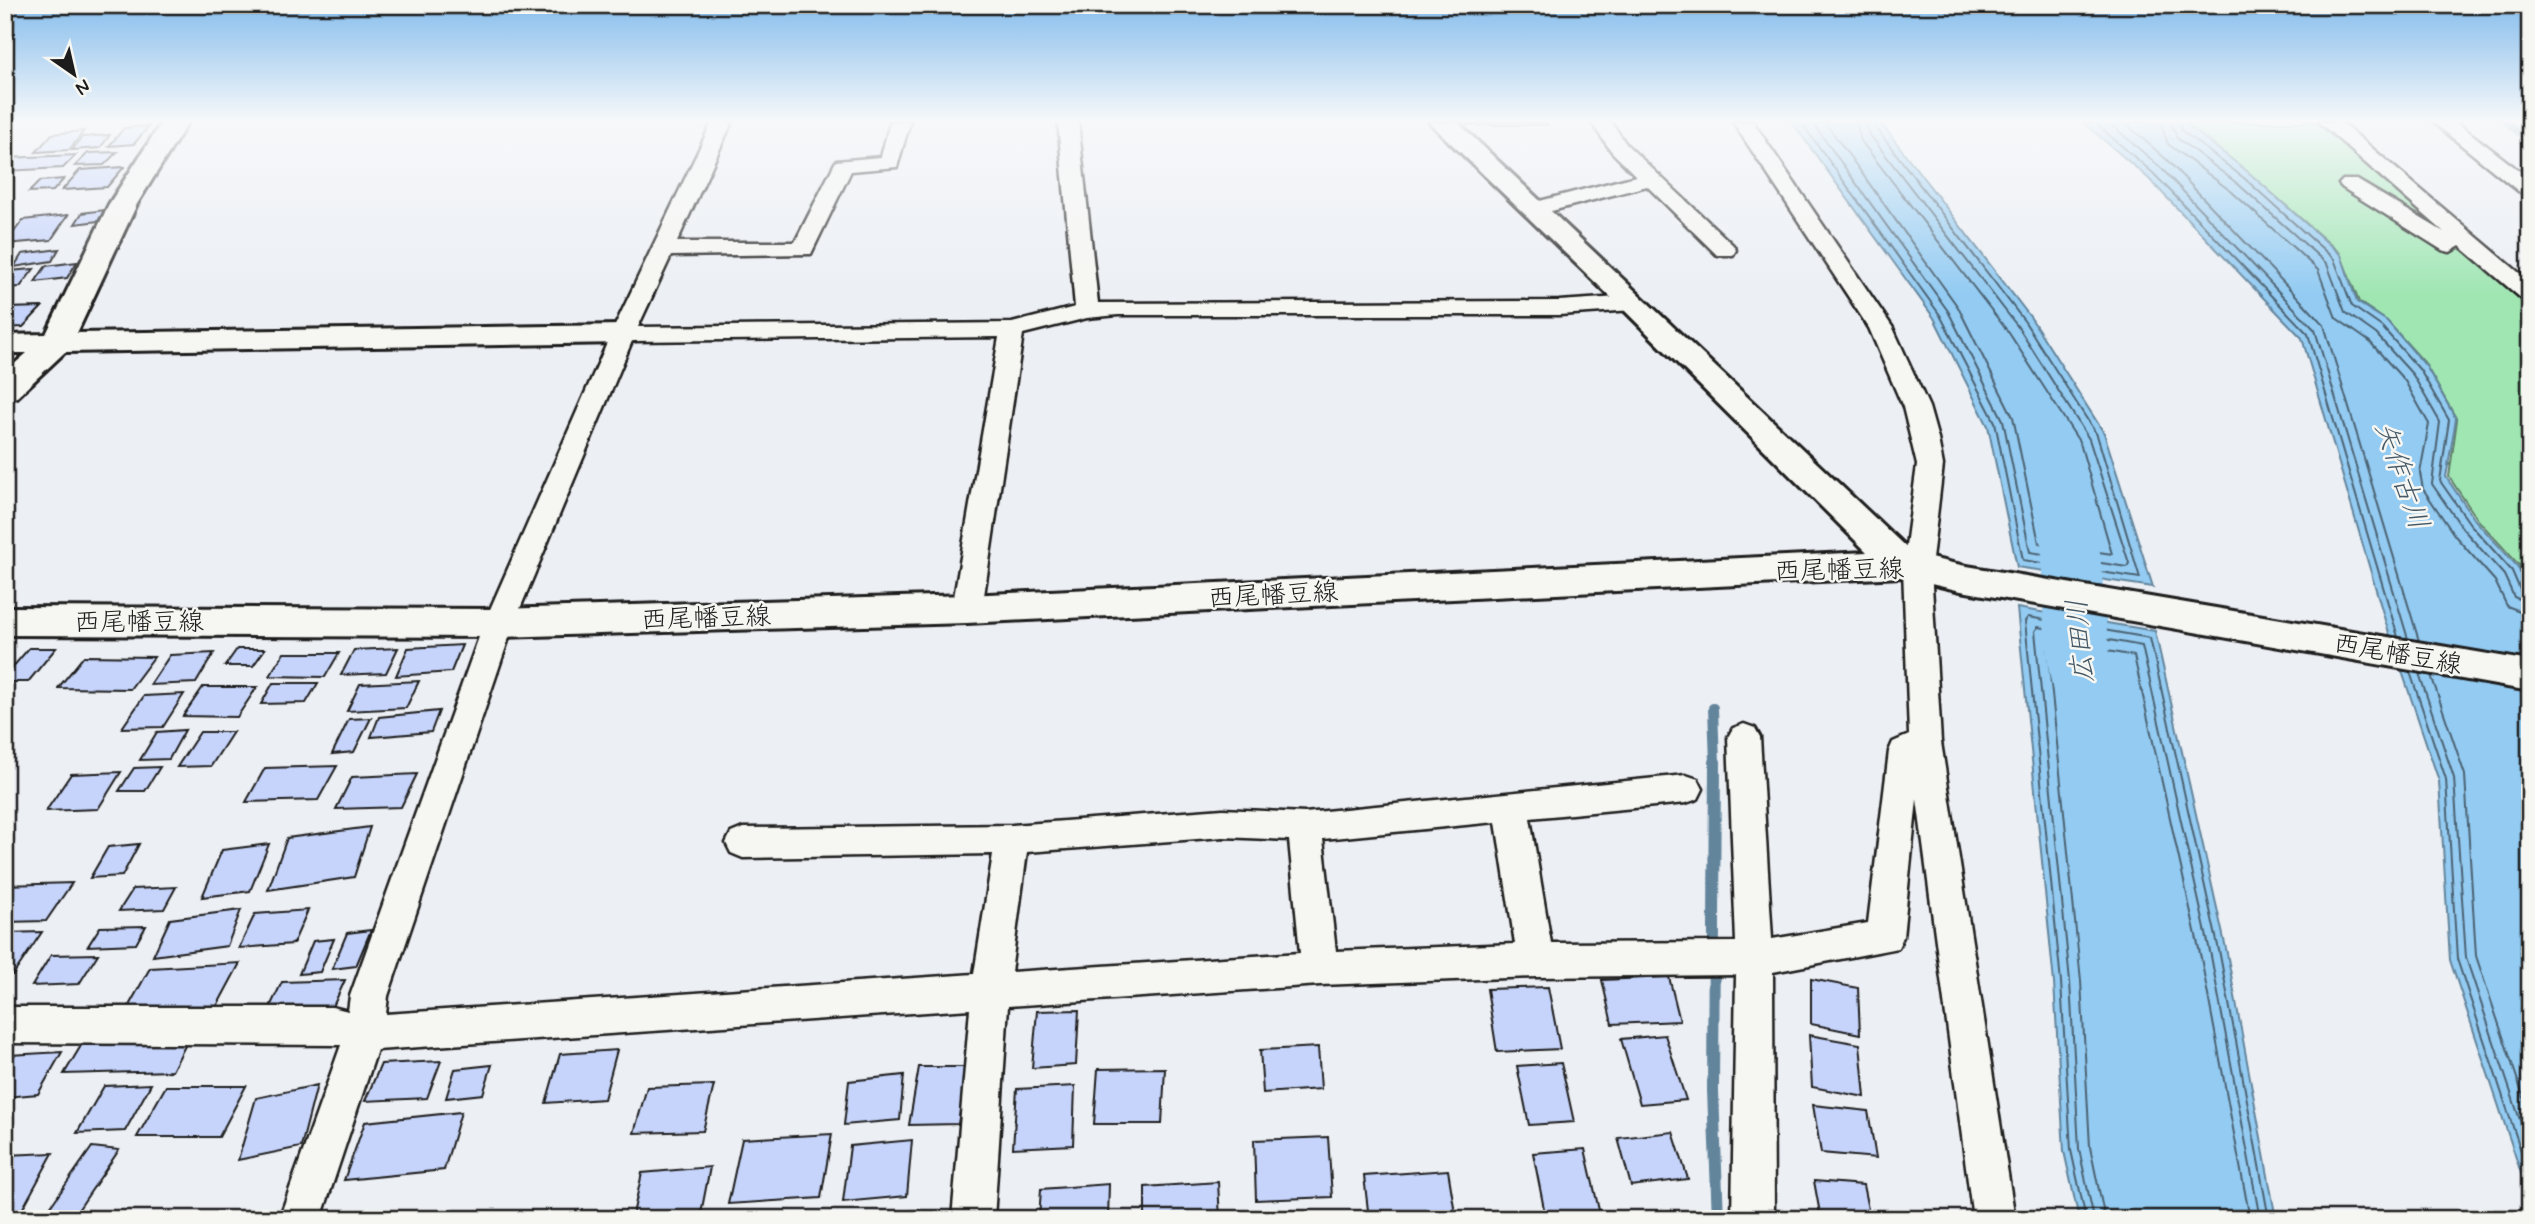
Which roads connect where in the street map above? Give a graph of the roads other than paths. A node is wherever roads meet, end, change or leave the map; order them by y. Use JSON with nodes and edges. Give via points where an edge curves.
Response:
{"nodes":[{"id":1,"x":139,"y":179,"type":"edge"},
{"id":2,"x":696,"y":179,"type":"edge"},
{"id":3,"x":836,"y":179,"type":"edge"},
{"id":4,"x":1074,"y":179,"type":"edge"},
{"id":5,"x":1504,"y":179,"type":"edge"},
{"id":6,"x":1649,"y":179,"type":"joint"},
{"id":7,"x":1781,"y":179,"type":"edge"},
{"id":8,"x":2396,"y":179,"type":"edge"},
{"id":9,"x":2516,"y":179,"type":"edge"},
{"id":10,"x":2350,"y":184,"type":"dead end"},
{"id":11,"x":2530,"y":190,"type":"edge"},
{"id":12,"x":1536,"y":209,"type":"junction"},
{"id":13,"x":664,"y":249,"type":"junction"},
{"id":14,"x":1725,"y":250,"type":"dead end"},
{"id":15,"x":2528,"y":292,"type":"edge"},
{"id":16,"x":1634,"y":303,"type":"junction"},
{"id":17,"x":1087,"y":311,"type":"junction"},
{"id":18,"x":1012,"y":330,"type":"junction"},
{"id":19,"x":623,"y":334,"type":"junction"},
{"id":20,"x":57,"y":343,"type":"junction"},
{"id":21,"x":5,"y":344,"type":"edge"},
{"id":22,"x":5,"y":390,"type":"edge"},
{"id":23,"x":1909,"y":566,"type":"junction"},
{"id":24,"x":967,"y":610,"type":"junction"},
{"id":25,"x":5,"y":621,"type":"edge"},
{"id":26,"x":499,"y":623,"type":"junction"},
{"id":27,"x":2530,"y":676,"type":"edge"},
{"id":28,"x":1744,"y":737,"type":"dead end"},
{"id":29,"x":1925,"y":742,"type":"junction"},
{"id":30,"x":1686,"y":789,"type":"dead end"},
{"id":31,"x":1511,"y":807,"type":"junction"},
{"id":32,"x":1305,"y":827,"type":"junction"},
{"id":33,"x":1012,"y":839,"type":"junction"},
{"id":34,"x":743,"y":842,"type":"dead end"},
{"id":35,"x":1742,"y":958,"type":"junction"},
{"id":36,"x":1536,"y":960,"type":"junction"},
{"id":37,"x":1320,"y":968,"type":"junction"},
{"id":38,"x":990,"y":992,"type":"junction"},
{"id":39,"x":5,"y":1025,"type":"edge"},
{"id":40,"x":364,"y":1033,"type":"junction"},
{"id":41,"x":300,"y":1219,"type":"edge"},
{"id":42,"x":974,"y":1219,"type":"edge"},
{"id":43,"x":1753,"y":1219,"type":"edge"},
{"id":44,"x":1994,"y":1219,"type":"edge"}],
"edges":[{"from":1,"to":20,"type":"main road"},
{"from":2,"to":13,"type":"street"},
{"from":3,"to":13,"type":"street","via":[[803,249]]},
{"from":4,"to":17,"type":"street"},
{"from":5,"to":12,"type":"main road"},
{"from":6,"to":12,"type":"street"},
{"from":6,"to":14,"type":"street"},
{"from":7,"to":23,"type":"street","via":[[1881,328],[1916,407],[1930,465]]},
{"from":8,"to":15,"type":"street"},
{"from":9,"to":11,"type":"street"},
{"from":10,"to":15,"type":"street"},
{"from":12,"to":16,"type":"main road"},
{"from":13,"to":19,"type":"street"},
{"from":16,"to":17,"type":"street","via":[[1559,308]]},
{"from":16,"to":23,"type":"main road"},
{"from":17,"to":18,"type":"street"},
{"from":18,"to":19,"type":"street"},
{"from":18,"to":24,"type":"street"},
{"from":19,"to":20,"type":"main road"},
{"from":19,"to":26,"type":"street"},
{"from":20,"to":21,"type":"main road"},
{"from":20,"to":22,"type":"main road"},
{"from":23,"to":24,"type":"main road","name":"西尾幡豆線"},
{"from":23,"to":27,"type":"main road","name":"西尾幡豆線"},
{"from":23,"to":29,"type":"street"},
{"from":24,"to":26,"type":"main road","name":"西尾幡豆線"},
{"from":25,"to":26,"type":"main road","name":"西尾幡豆線"},
{"from":26,"to":40,"type":"street","via":[[369,996]]},
{"from":28,"to":35,"type":"street"},
{"from":29,"to":35,"type":"street","via":[[1905,751],[1885,937]]},
{"from":29,"to":44,"type":"street"},
{"from":30,"to":31,"type":"street"},
{"from":31,"to":32,"type":"street"},
{"from":31,"to":36,"type":"street"},
{"from":32,"to":33,"type":"street","via":[[1223,823]]},
{"from":32,"to":37,"type":"street"},
{"from":33,"to":34,"type":"street"},
{"from":33,"to":38,"type":"street"},
{"from":35,"to":36,"type":"street"},
{"from":35,"to":43,"type":"street"},
{"from":36,"to":37,"type":"street"},
{"from":37,"to":38,"type":"street"},
{"from":38,"to":40,"type":"street"},
{"from":38,"to":42,"type":"street"},
{"from":39,"to":40,"type":"street","via":[[332,1025]]},
{"from":40,"to":41,"type":"street"}]}
